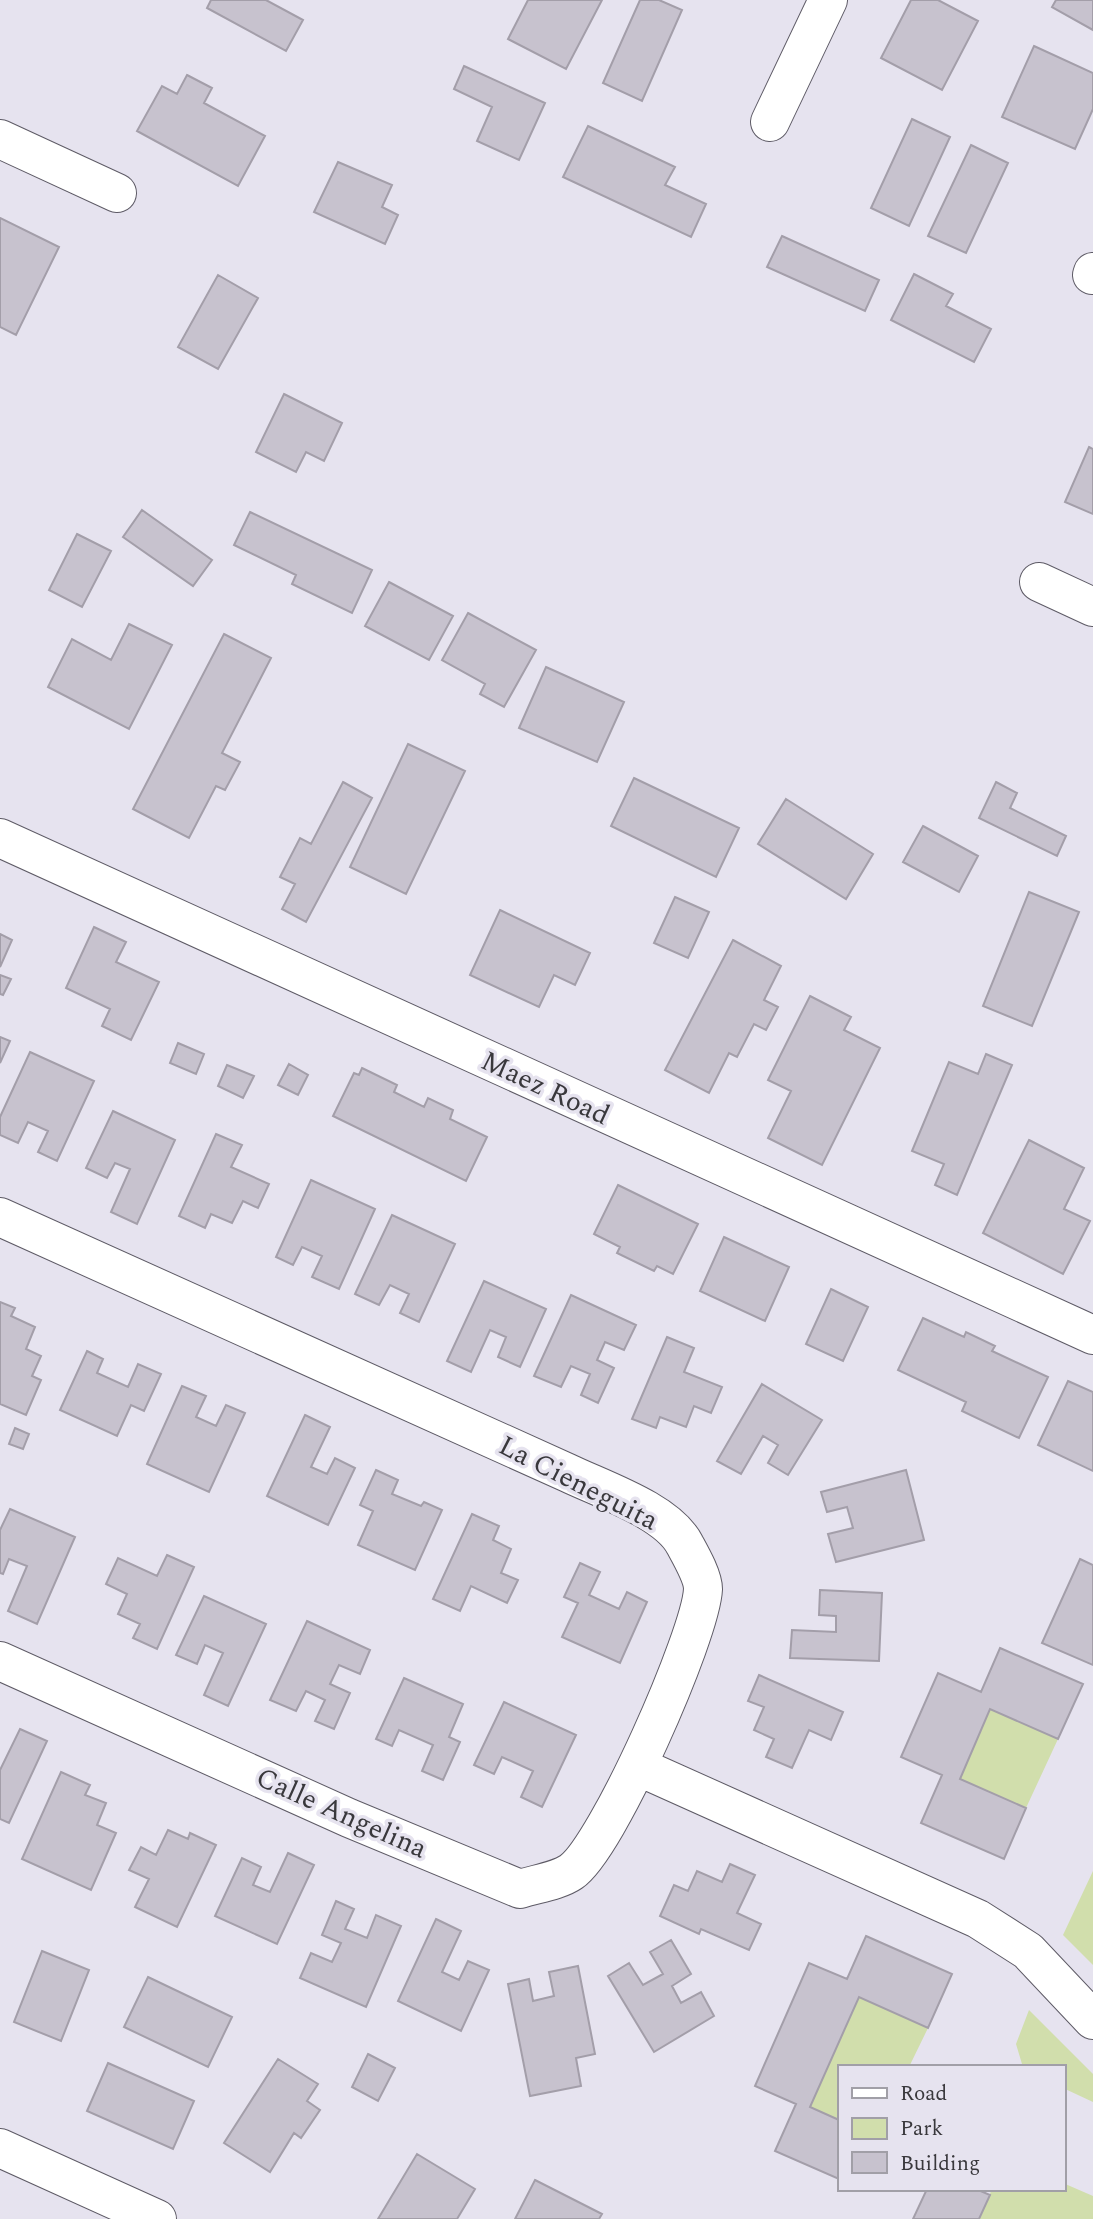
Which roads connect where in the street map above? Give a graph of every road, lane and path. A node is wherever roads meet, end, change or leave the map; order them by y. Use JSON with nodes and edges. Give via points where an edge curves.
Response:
{"nodes":[{"id":1,"x":828,"y":0,"type":"edge"},
{"id":2,"x":770,"y":121,"type":"dead end"},
{"id":3,"x":0,"y":139,"type":"edge"},
{"id":4,"x":117,"y":194,"type":"dead end"},
{"id":5,"x":1039,"y":583,"type":"dead end"},
{"id":6,"x":1093,"y":607,"type":"edge"},
{"id":7,"x":0,"y":838,"type":"edge"},
{"id":8,"x":0,"y":1217,"type":"edge"},
{"id":9,"x":1093,"y":1335,"type":"edge"},
{"id":10,"x":0,"y":1661,"type":"edge"},
{"id":11,"x":637,"y":1766,"type":"junction"},
{"id":12,"x":1093,"y":2020,"type":"edge"},
{"id":13,"x":0,"y":2148,"type":"edge"},
{"id":14,"x":157,"y":2219,"type":"edge"}],
"edges":[{"from":1,"to":2,"type":"street"},
{"from":3,"to":4,"type":"street"},
{"from":5,"to":6,"type":"street"},
{"from":7,"to":9,"type":"street","name":"Maez Road"},
{"from":8,"to":11,"type":"street","name":"La Cieneguita","via":[[657,1516],[683,1541],[703,1587],[691,1643]]},
{"from":10,"to":11,"type":"street","name":"Calle Angelina","via":[[349,1818],[520,1889],[571,1872],[602,1831]]},
{"from":11,"to":12,"type":"street","via":[[978,1919],[1028,1951]]},
{"from":13,"to":14,"type":"street"}]}
